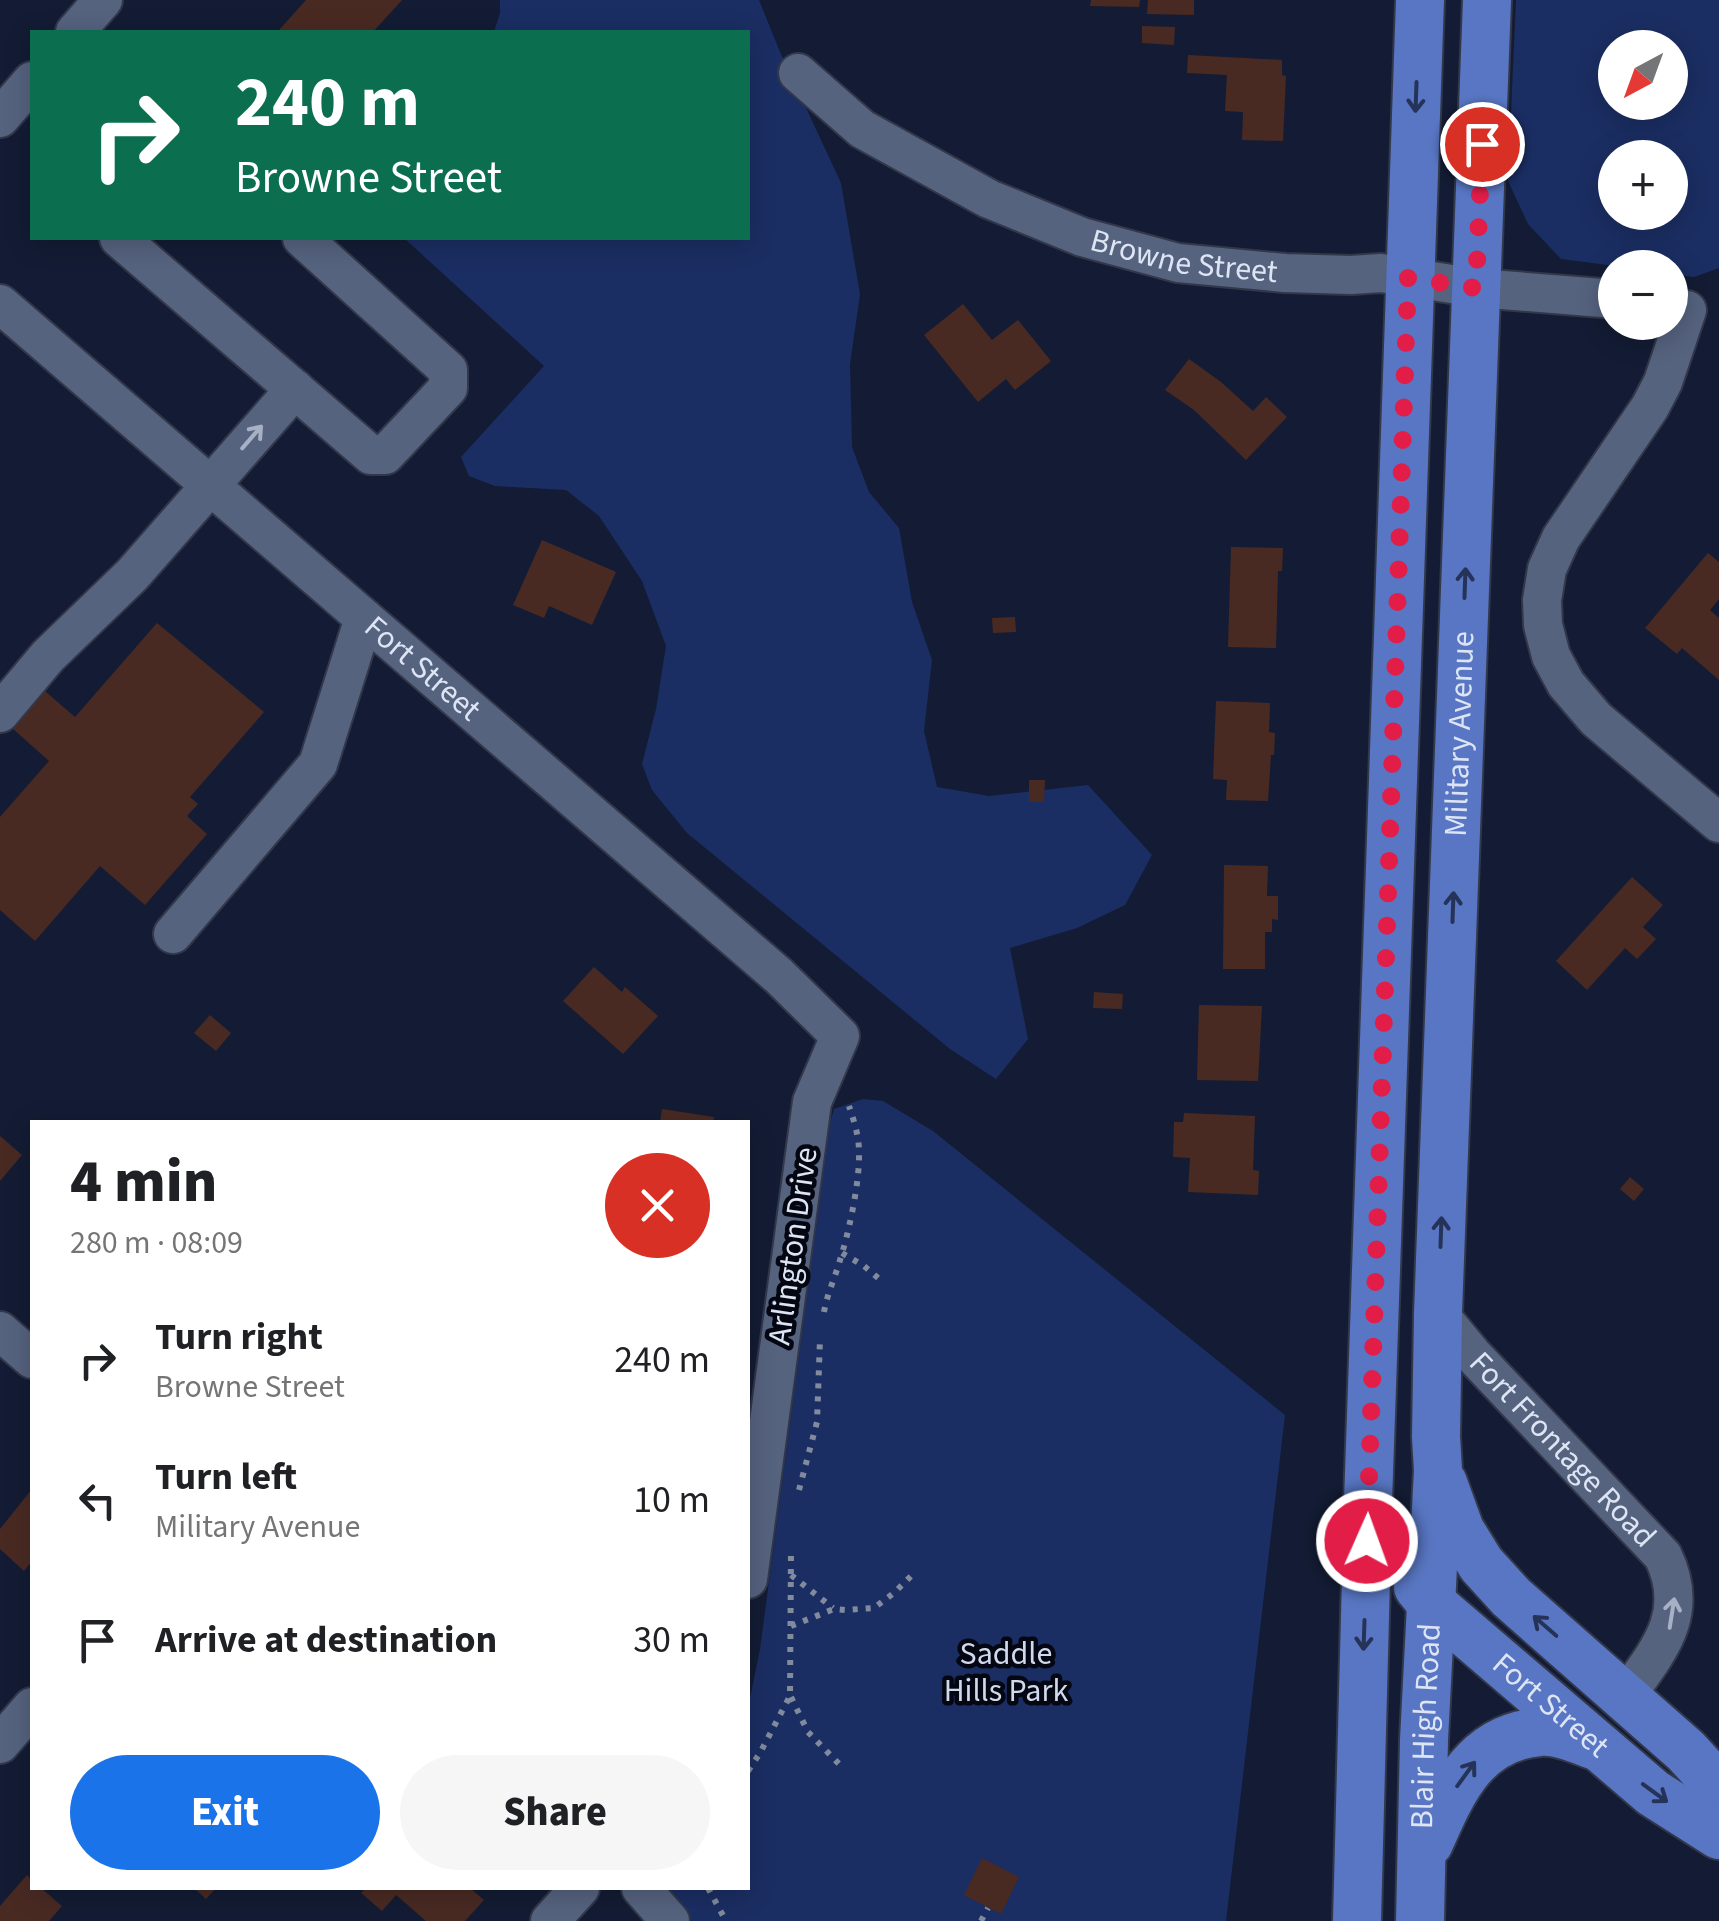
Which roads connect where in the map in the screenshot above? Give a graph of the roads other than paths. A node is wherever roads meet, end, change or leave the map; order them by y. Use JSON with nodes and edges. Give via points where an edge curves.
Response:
{"nodes":[{"id":1,"x":103,"y":0,"type":"edge"},
{"id":2,"x":1420,"y":0,"type":"edge"},
{"id":3,"x":1486,"y":0,"type":"edge"},
{"id":4,"x":77,"y":30,"type":"edge"},
{"id":5,"x":798,"y":73,"type":"dead end"},
{"id":6,"x":30,"y":83,"type":"edge"},
{"id":7,"x":0,"y":118,"type":"edge"},
{"id":8,"x":122,"y":240,"type":"edge"},
{"id":9,"x":304,"y":240,"type":"edge"},
{"id":10,"x":1408,"y":278,"type":"junction"},
{"id":11,"x":1476,"y":288,"type":"junction"},
{"id":12,"x":1598,"y":299,"type":"edge"},
{"id":13,"x":0,"y":304,"type":"edge"},
{"id":14,"x":1692,"y":310,"type":"edge"},
{"id":15,"x":294,"y":389,"type":"junction"},
{"id":16,"x":210,"y":486,"type":"junction"},
{"id":17,"x":364,"y":618,"type":"junction"},
{"id":18,"x":0,"y":713,"type":"edge"},
{"id":19,"x":1719,"y":823,"type":"edge"},
{"id":20,"x":173,"y":934,"type":"dead end"},
{"id":21,"x":836,"y":1044,"type":"joint"},
{"id":22,"x":1438,"y":1313,"type":"junction"},
{"id":23,"x":0,"y":1331,"type":"edge"},
{"id":24,"x":30,"y":1358,"type":"edge"},
{"id":25,"x":1438,"y":1470,"type":"junction"},
{"id":26,"x":1368,"y":1502,"type":"junction"},
{"id":27,"x":750,"y":1564,"type":"edge"},
{"id":28,"x":1430,"y":1603,"type":"junction"},
{"id":29,"x":1625,"y":1697,"type":"junction"},
{"id":30,"x":30,"y":1709,"type":"edge"},
{"id":31,"x":0,"y":1744,"type":"edge"},
{"id":32,"x":1600,"y":1748,"type":"junction"},
{"id":33,"x":1719,"y":1787,"type":"edge"},
{"id":34,"x":1719,"y":1836,"type":"edge"},
{"id":35,"x":1422,"y":1860,"type":"junction"},
{"id":36,"x":578,"y":1890,"type":"edge"},
{"id":37,"x":643,"y":1890,"type":"edge"},
{"id":38,"x":550,"y":1921,"type":"edge"},
{"id":39,"x":670,"y":1921,"type":"edge"},
{"id":40,"x":1357,"y":1921,"type":"edge"},
{"id":41,"x":1420,"y":1921,"type":"edge"}],
"edges":[{"from":1,"to":4,"type":"street"},
{"from":2,"to":10,"type":"main road","name":"Military Avenue","one_way":true},
{"from":3,"to":11,"type":"main road","name":"Military Avenue"},
{"from":5,"to":10,"type":"street","name":"Browne Street","via":[[882,142],[989,199],[1082,237],[1178,263]]},
{"from":6,"to":7,"type":"street"},
{"from":8,"to":15,"type":"street"},
{"from":9,"to":15,"type":"street","via":[[448,370],[448,388],[385,454],[371,455]]},
{"from":10,"to":11,"type":"street","name":"Browne Street"},
{"from":10,"to":26,"type":"main road","name":"Military Avenue"},
{"from":11,"to":12,"type":"street","name":"Browne Street"},
{"from":22,"to":11,"type":"main road","name":"Military Avenue","one_way":true},
{"from":13,"to":16,"type":"street","name":"Fort Street"},
{"from":14,"to":19,"type":"street","via":[[1650,407],[1561,538],[1547,568],[1543,625],[1566,684],[1596,718]]},
{"from":16,"to":15,"type":"street","one_way":true},
{"from":16,"to":17,"type":"street","name":"Fort Street"},
{"from":16,"to":18,"type":"street"},
{"from":17,"to":20,"type":"street","via":[[318,764]]},
{"from":17,"to":21,"type":"street","name":"Fort Street","via":[[779,976]]},
{"from":21,"to":27,"type":"street","name":"Arlington Drive","via":[[812,1102]]},
{"from":22,"to":25,"type":"main road","name":"Military Avenue"},
{"from":29,"to":22,"type":"street","name":"Fort Frontage Road","one_way":true,"via":[[1669,1631],[1675,1604],[1663,1556]]},
{"from":23,"to":24,"type":"street"},
{"from":25,"to":28,"type":"main road","name":"Blair High Road"},
{"from":29,"to":25,"type":"main road","name":"Fort Street","one_way":true,"via":[[1481,1564]]},
{"from":26,"to":28,"type":"main road","name":"Fort Street","via":[[1402,1567]]},
{"from":26,"to":40,"type":"main road","name":"Blair High Road","one_way":true},
{"from":28,"to":32,"type":"main road","name":"Fort Street"},
{"from":28,"to":35,"type":"main road","name":"Blair High Road"},
{"from":29,"to":33,"type":"main road","name":"Fort Street"},
{"from":30,"to":31,"type":"street"},
{"from":32,"to":34,"type":"main road","name":"Fort Street","one_way":true},
{"from":35,"to":32,"type":"main road","one_way":true,"via":[[1444,1809],[1481,1754],[1542,1731]]},
{"from":35,"to":41,"type":"main road","name":"Blair High Road"},
{"from":36,"to":38,"type":"street"},
{"from":37,"to":39,"type":"street"}]}
